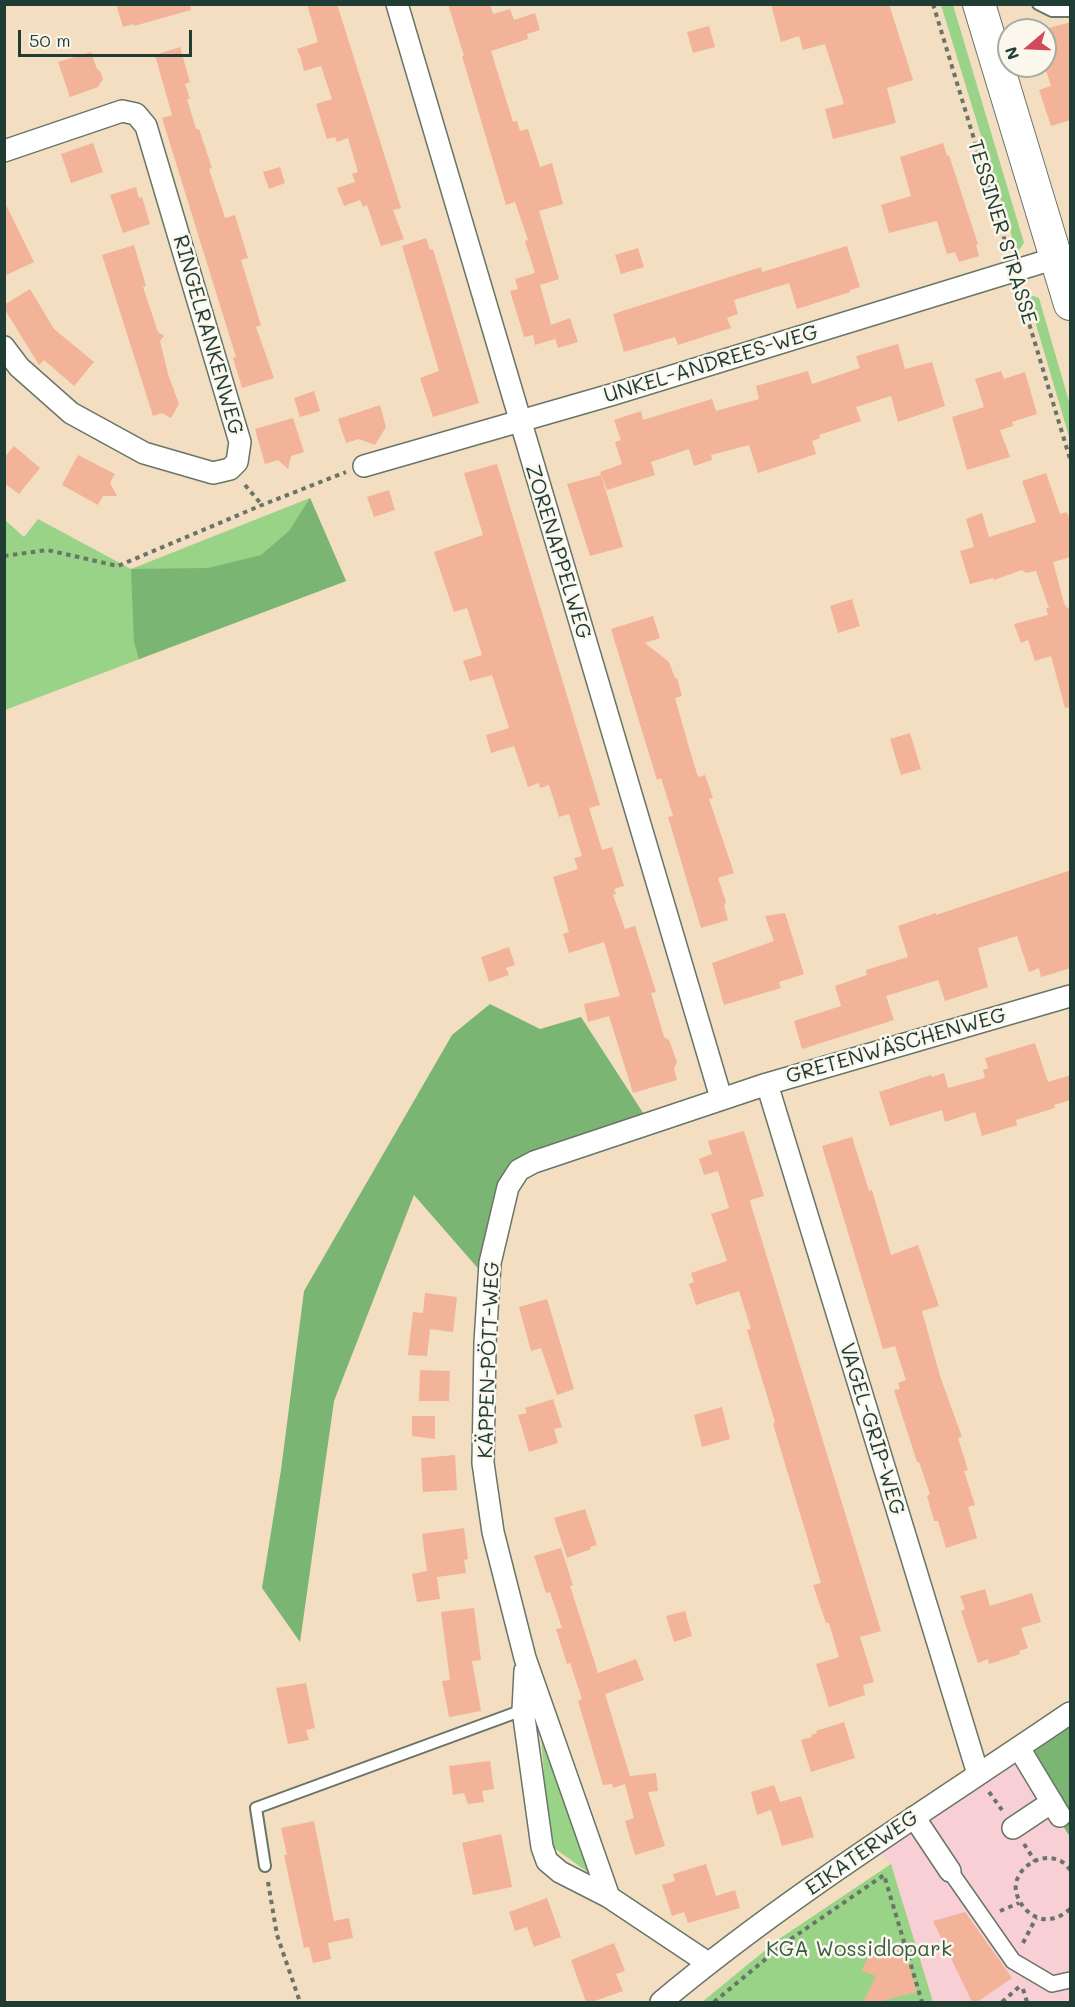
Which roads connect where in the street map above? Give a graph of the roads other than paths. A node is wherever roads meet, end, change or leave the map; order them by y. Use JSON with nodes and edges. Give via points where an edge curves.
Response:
{"nodes":[{"id":1,"x":397,"y":4,"type":"edge"},
{"id":2,"x":979,"y":4,"type":"edge"},
{"id":3,"x":1038,"y":4,"type":"edge"},
{"id":4,"x":1071,"y":10,"type":"edge"},
{"id":5,"x":4,"y":151,"type":"edge"},
{"id":6,"x":1056,"y":258,"type":"junction"},
{"id":7,"x":1071,"y":304,"type":"edge"},
{"id":8,"x":4,"y":347,"type":"edge"},
{"id":9,"x":519,"y":422,"type":"junction"},
{"id":10,"x":364,"y":466,"type":"road end"},
{"id":11,"x":1071,"y":996,"type":"edge"},
{"id":12,"x":767,"y":1084,"type":"junction"},
{"id":13,"x":721,"y":1098,"type":"junction"},
{"id":14,"x":525,"y":1658,"type":"junction"},
{"id":15,"x":523,"y":1710,"type":"junction"},
{"id":16,"x":1071,"y":1713,"type":"edge"},
{"id":17,"x":1019,"y":1748,"type":"junction"},
{"id":18,"x":978,"y":1774,"type":"junction"},
{"id":19,"x":914,"y":1817,"type":"junction"},
{"id":20,"x":1013,"y":1828,"type":"dead end"},
{"id":21,"x":265,"y":1866,"type":"road end"},
{"id":22,"x":950,"y":1871,"type":"joint"},
{"id":23,"x":609,"y":1897,"type":"junction"},
{"id":24,"x":708,"y":1963,"type":"junction"},
{"id":25,"x":1071,"y":1980,"type":"edge"},
{"id":26,"x":661,"y":2002,"type":"edge"}],
"edges":[{"from":1,"to":9,"type":"street","name":"ZORENAPPELWEG"},
{"from":2,"to":6,"type":"main road"},
{"from":3,"to":4,"type":"lane","via":[[1052,11]]},
{"from":5,"to":8,"type":"street","name":"RINGELRANKENWEG","via":[[122,111],[136,114],[146,126],[240,442],[237,462],[230,469],[213,473],[144,453],[71,412],[19,368]]},
{"from":6,"to":7,"type":"main road"},
{"from":6,"to":9,"type":"street","name":"UNKEL-ANDREES-WEG"},
{"from":9,"to":10,"type":"street","name":"UNKEL-ANDREES-WEG"},
{"from":9,"to":13,"type":"street","name":"ZORENAPPELWEG"},
{"from":11,"to":12,"type":"street","name":"GRETENWÄSCHENWEG"},
{"from":12,"to":13,"type":"street","name":"GRETENWÄSCHENWEG"},
{"from":12,"to":18,"type":"street","name":"VAGEL-GRIP-WEG"},
{"from":13,"to":14,"type":"street","name":"KÄPPEN-PÖTT-WEG","via":[[534,1162],[519,1170],[508,1187],[490,1263],[483,1463],[493,1532]]},
{"from":14,"to":15,"type":"street","name":"KÄPPEN-PÖTT-WEG"},
{"from":14,"to":23,"type":"street","name":"KÄPPEN-PÖTT-WEG"},
{"from":15,"to":21,"type":"lane","via":[[256,1808]]},
{"from":15,"to":23,"type":"street","name":"KÄPPEN-PÖTT-WEG","via":[[547,1861]]},
{"from":16,"to":17,"type":"street","name":"EIKATERWEG"},
{"from":17,"to":18,"type":"street","name":"EIKATERWEG"},
{"from":17,"to":20,"type":"street","via":[[1056,1809]]},
{"from":18,"to":19,"type":"street","name":"EIKATERWEG"},
{"from":19,"to":22,"type":"street"},
{"from":19,"to":24,"type":"street","name":"EIKATERWEG"},
{"from":22,"to":25,"type":"street","via":[[1013,1961],[1052,1984]]},
{"from":23,"to":24,"type":"street","name":"KÄPPEN-PÖTT-WEG"},
{"from":24,"to":26,"type":"street","name":"EIKATERWEG"}]}
